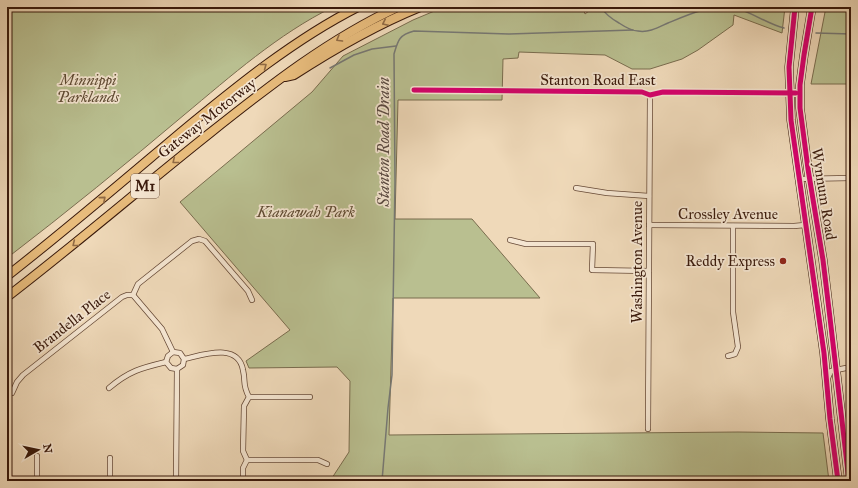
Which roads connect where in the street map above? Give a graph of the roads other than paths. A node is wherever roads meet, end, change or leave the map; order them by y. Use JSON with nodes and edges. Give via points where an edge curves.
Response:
{"nodes":[{"id":1,"x":358,"y":7,"type":"edge"},
{"id":2,"x":398,"y":7,"type":"edge"},
{"id":3,"x":420,"y":7,"type":"edge"},
{"id":4,"x":795,"y":7,"type":"edge"},
{"id":5,"x":812,"y":7,"type":"edge"},
{"id":6,"x":283,"y":77,"type":"junction"},
{"id":7,"x":414,"y":90,"type":"dead end"},
{"id":8,"x":789,"y":93,"type":"junction"},
{"id":9,"x":800,"y":93,"type":"junction"},
{"id":10,"x":650,"y":95,"type":"junction"},
{"id":11,"x":809,"y":178,"type":"junction"},
{"id":12,"x":851,"y":178,"type":"edge"},
{"id":13,"x":798,"y":179,"type":"junction"},
{"id":14,"x":576,"y":188,"type":"dead end"},
{"id":15,"x":649,"y":196,"type":"junction"},
{"id":16,"x":650,"y":225,"type":"junction"},
{"id":17,"x":805,"y":225,"type":"junction"},
{"id":18,"x":733,"y":226,"type":"junction"},
{"id":19,"x":510,"y":240,"type":"dead end"},
{"id":20,"x":649,"y":271,"type":"junction"},
{"id":21,"x":7,"y":276,"type":"edge"},
{"id":22,"x":133,"y":295,"type":"junction"},
{"id":23,"x":7,"y":297,"type":"edge"},
{"id":24,"x":252,"y":300,"type":"dead end"},
{"id":25,"x":174,"y":352,"type":"junction"},
{"id":26,"x":728,"y":356,"type":"dead end"},
{"id":27,"x":184,"y":359,"type":"junction"},
{"id":28,"x":166,"y":362,"type":"junction"},
{"id":29,"x":851,"y":366,"type":"edge"},
{"id":30,"x":177,"y":369,"type":"junction"},
{"id":31,"x":837,"y":369,"type":"junction"},
{"id":32,"x":826,"y":381,"type":"junction"},
{"id":33,"x":109,"y":388,"type":"dead end"},
{"id":34,"x":12,"y":393,"type":"dead end"},
{"id":35,"x":249,"y":397,"type":"junction"},
{"id":36,"x":310,"y":397,"type":"dead end"},
{"id":37,"x":648,"y":429,"type":"dead end"},
{"id":38,"x":37,"y":456,"type":"dead end"},
{"id":39,"x":110,"y":458,"type":"dead end"},
{"id":40,"x":247,"y":460,"type":"junction"},
{"id":41,"x":327,"y":464,"type":"dead end"},
{"id":42,"x":848,"y":473,"type":"junction"},
{"id":43,"x":37,"y":481,"type":"edge"},
{"id":44,"x":110,"y":481,"type":"edge"},
{"id":45,"x":176,"y":481,"type":"edge"},
{"id":46,"x":243,"y":481,"type":"edge"},
{"id":47,"x":838,"y":481,"type":"edge"},
{"id":48,"x":844,"y":481,"type":"edge"},
{"id":49,"x":849,"y":481,"type":"edge"}],
"edges":[{"from":21,"to":1,"type":"highway","name":"Gateway Motorway","number":"M1","one_way":true,"via":[[272,60]]},
{"from":2,"to":6,"type":"highway","name":"Gateway Motorway","number":"M1","one_way":true,"via":[[337,40]]},
{"from":3,"to":6,"type":"highway","one_way":true,"via":[[353,40],[294,75]]},
{"from":4,"to":8,"type":"main road","name":"Wynnum Road","via":[[789,57]]},
{"from":5,"to":9,"type":"main road","name":"Wynnum Road"},
{"from":6,"to":23,"type":"highway","name":"Gateway Motorway","number":"M1","one_way":true},
{"from":7,"to":10,"type":"street","name":"Stanton Road East","via":[[642,92]]},
{"from":8,"to":9,"type":"street","name":"Stanton Road East"},
{"from":8,"to":10,"type":"street","name":"Stanton Road East","via":[[663,92]]},
{"from":8,"to":13,"type":"main road","name":"Wynnum Road"},
{"from":9,"to":11,"type":"main road","name":"Wynnum Road"},
{"from":10,"to":15,"type":"street","name":"Washington Avenue"},
{"from":11,"to":12,"type":"street"},
{"from":11,"to":13,"type":"street"},
{"from":11,"to":31,"type":"main road","name":"Wynnum Road"},
{"from":13,"to":17,"type":"main road","name":"Wynnum Road"},
{"from":14,"to":15,"type":"street"},
{"from":15,"to":16,"type":"street","name":"Washington Avenue"},
{"from":16,"to":18,"type":"street","name":"Crossley Avenue"},
{"from":16,"to":20,"type":"street","name":"Washington Avenue"},
{"from":17,"to":18,"type":"street","name":"Crossley Avenue"},
{"from":17,"to":32,"type":"main road","name":"Wynnum Road"},
{"from":18,"to":26,"type":"street","via":[[733,304],[738,347],[735,354]]},
{"from":19,"to":20,"type":"street","via":[[526,244],[593,244],[592,270]]},
{"from":20,"to":37,"type":"street","name":"Washington Avenue"},
{"from":22,"to":24,"type":"street","name":"Brandella Place","via":[[138,284],[192,241],[199,239],[205,241],[248,291]]},
{"from":22,"to":25,"type":"street","via":[[162,329]]},
{"from":22,"to":34,"type":"street","name":"Brandella Place","via":[[122,297],[29,370],[17,382]]},
{"from":25,"to":27,"type":"street","via":[[180,353]]},
{"from":25,"to":28,"type":"street","via":[[168,356]]},
{"from":27,"to":30,"type":"street","via":[[183,365]]},
{"from":27,"to":35,"type":"street","via":[[218,351],[234,356],[243,370],[244,388]]},
{"from":28,"to":30,"type":"street","via":[[171,368]]},
{"from":28,"to":33,"type":"street","via":[[131,372]]},
{"from":29,"to":31,"type":"street"},
{"from":30,"to":45,"type":"street"},
{"from":31,"to":32,"type":"street","via":[[831,371]]},
{"from":31,"to":42,"type":"main road","name":"Wynnum Road"},
{"from":32,"to":47,"type":"main road","name":"Wynnum Road"},
{"from":35,"to":36,"type":"street"},
{"from":35,"to":40,"type":"street","via":[[244,406],[243,451]]},
{"from":38,"to":43,"type":"street"},
{"from":39,"to":44,"type":"street"},
{"from":40,"to":41,"type":"street","via":[[318,460]]},
{"from":40,"to":46,"type":"street","via":[[243,468]]},
{"from":42,"to":48,"type":"main road"},
{"from":42,"to":49,"type":"main road","name":"Wynnum Road"}]}
